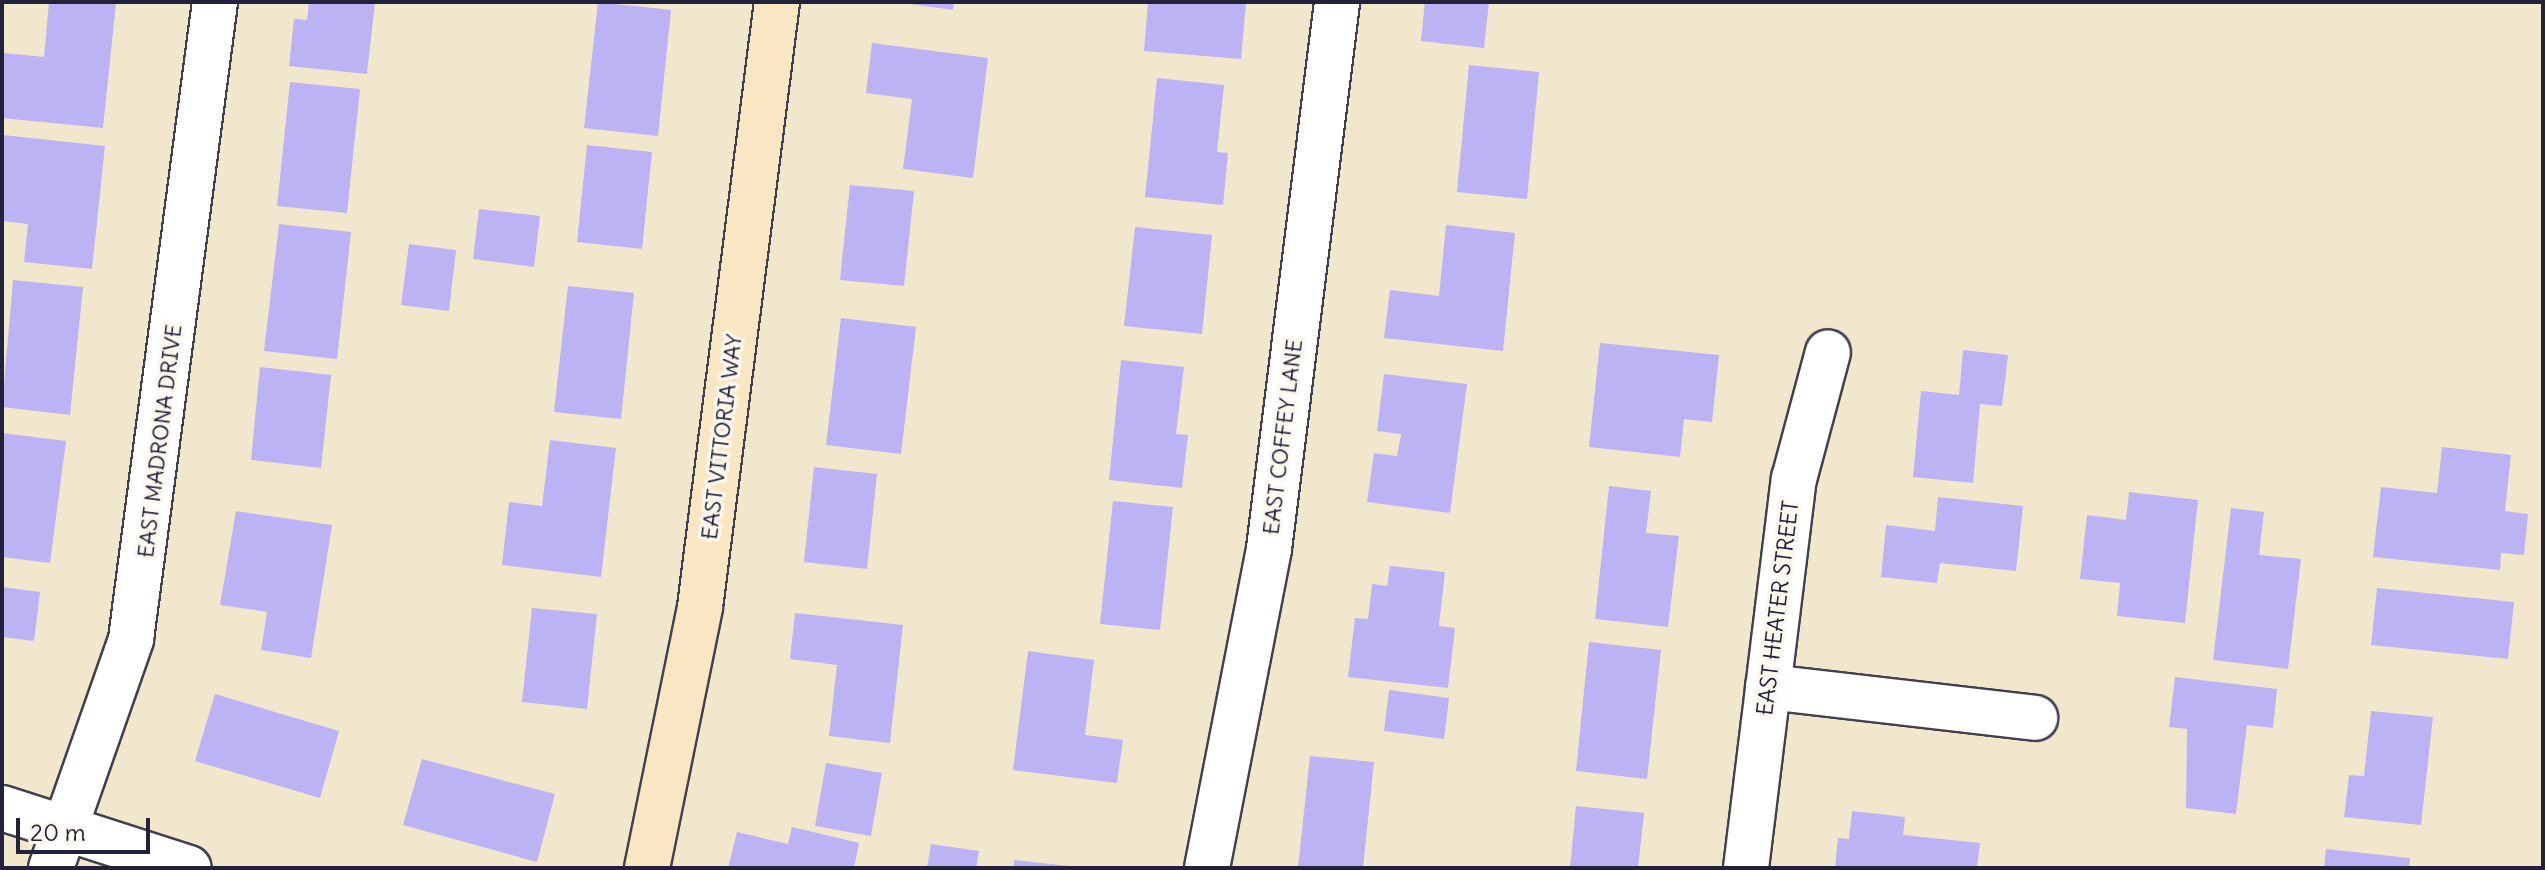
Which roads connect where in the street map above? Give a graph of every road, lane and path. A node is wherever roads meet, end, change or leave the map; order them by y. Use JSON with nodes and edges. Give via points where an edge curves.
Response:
{"nodes":[{"id":1,"x":215,"y":2,"type":"edge"},
{"id":2,"x":777,"y":2,"type":"edge"},
{"id":3,"x":1337,"y":2,"type":"edge"},
{"id":4,"x":1828,"y":352,"type":"dead end"},
{"id":5,"x":1768,"y":687,"type":"junction"},
{"id":6,"x":2035,"y":718,"type":"dead end"},
{"id":7,"x":2,"y":808,"type":"edge"},
{"id":8,"x":68,"y":829,"type":"junction"},
{"id":9,"x":51,"y":868,"type":"edge"},
{"id":10,"x":189,"y":868,"type":"edge"},
{"id":11,"x":647,"y":868,"type":"edge"},
{"id":12,"x":1207,"y":868,"type":"edge"},
{"id":13,"x":1746,"y":868,"type":"edge"}],
"edges":[{"from":1,"to":8,"type":"street","name":"EAST MADRONA DRIVE","via":[[137,608]]},
{"from":2,"to":11,"type":"street","name":"EAST VITTORIA WAY","via":[[700,607]]},
{"from":3,"to":12,"type":"street","name":"EAST COFFEY LANE","via":[[1269,549]]},
{"from":4,"to":5,"type":"street","name":"EAST HEATER STREET","via":[[1794,479]]},
{"from":5,"to":6,"type":"street"},
{"from":5,"to":13,"type":"street","name":"EAST HEATER STREET"},
{"from":7,"to":8,"type":"street"},
{"from":8,"to":9,"type":"street","name":"EAST MADRONA DRIVE"},
{"from":8,"to":10,"type":"street"}]}
